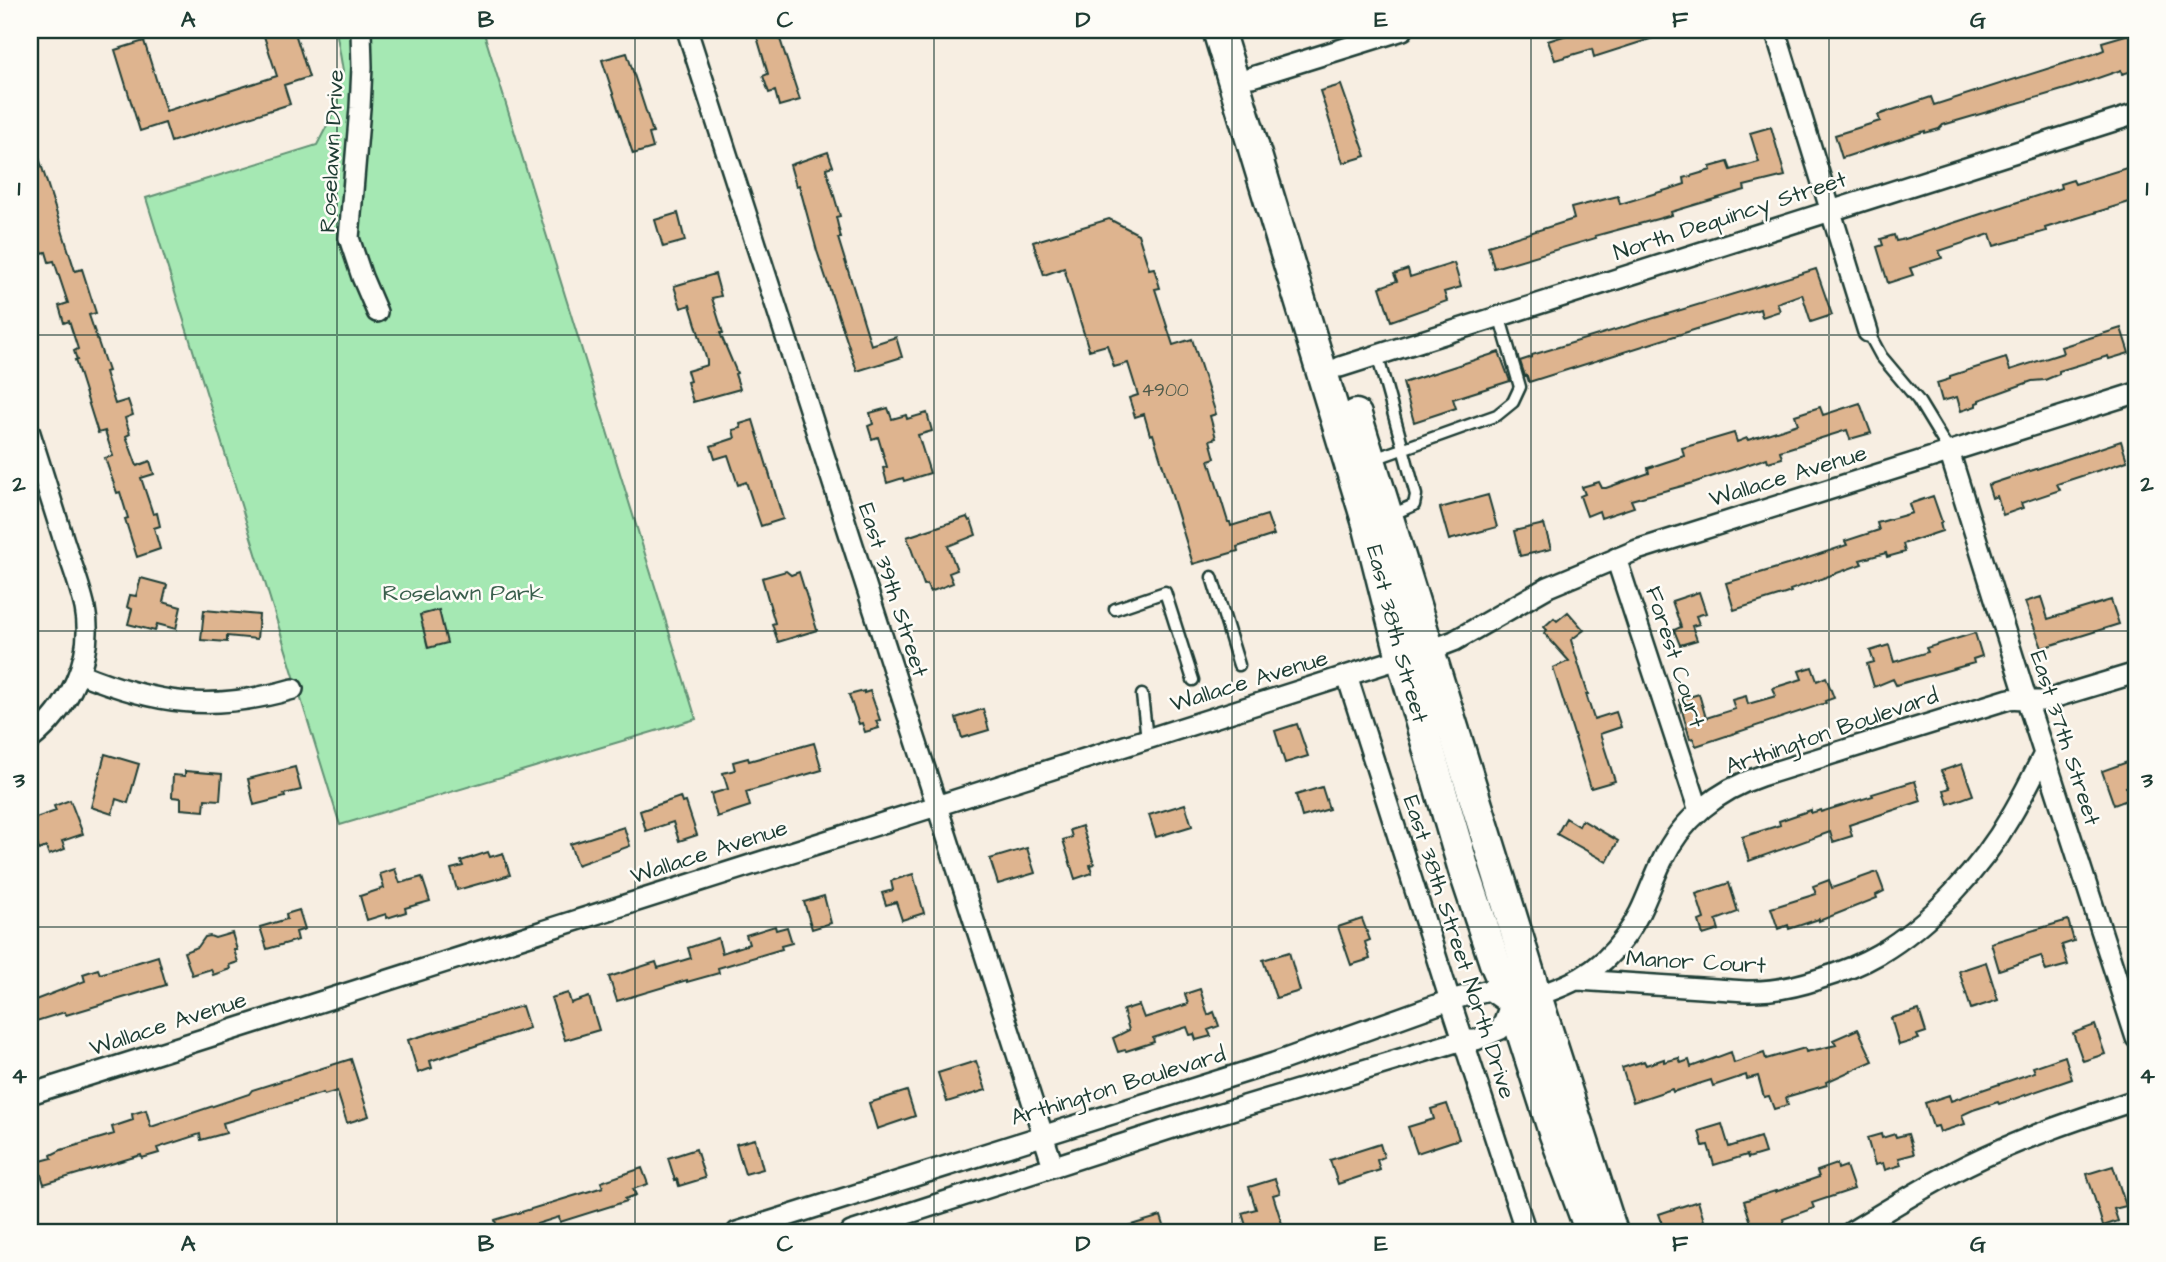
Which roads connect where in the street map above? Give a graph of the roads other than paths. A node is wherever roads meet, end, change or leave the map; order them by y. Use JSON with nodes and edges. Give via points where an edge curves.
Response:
{"nodes":[{"id":1,"x":361,"y":30,"type":"edge"},
{"id":2,"x":687,"y":30,"type":"edge"},
{"id":3,"x":1218,"y":30,"type":"edge"},
{"id":4,"x":1238,"y":30,"type":"edge"},
{"id":5,"x":1403,"y":30,"type":"edge"},
{"id":6,"x":1775,"y":30,"type":"edge"},
{"id":7,"x":1252,"y":77,"type":"junction"},
{"id":8,"x":2136,"y":114,"type":"edge"},
{"id":9,"x":1830,"y":210,"type":"junction"},
{"id":10,"x":377,"y":312,"type":"dead end"},
{"id":11,"x":1499,"y":316,"type":"junction"},
{"id":12,"x":1868,"y":332,"type":"joint"},
{"id":13,"x":1377,"y":354,"type":"junction"},
{"id":14,"x":1340,"y":366,"type":"junction"},
{"id":15,"x":2136,"y":393,"type":"edge"},
{"id":16,"x":30,"y":433,"type":"edge"},
{"id":17,"x":1403,"y":448,"type":"junction"},
{"id":18,"x":1949,"y":451,"type":"junction"},
{"id":19,"x":1371,"y":460,"type":"junction"},
{"id":20,"x":1388,"y":516,"type":"junction"},
{"id":21,"x":1616,"y":558,"type":"junction"},
{"id":22,"x":1212,"y":577,"type":"dead end"},
{"id":23,"x":1115,"y":609,"type":"dead end"},
{"id":24,"x":1415,"y":654,"type":"junction"},
{"id":25,"x":1239,"y":665,"type":"dead end"},
{"id":26,"x":79,"y":673,"type":"junction"},
{"id":27,"x":2136,"y":673,"type":"edge"},
{"id":28,"x":1347,"y":676,"type":"junction"},
{"id":29,"x":1193,"y":680,"type":"dead end"},
{"id":30,"x":293,"y":689,"type":"dead end"},
{"id":31,"x":1142,"y":695,"type":"dead end"},
{"id":32,"x":2027,"y":701,"type":"junction"},
{"id":33,"x":1147,"y":739,"type":"junction"},
{"id":34,"x":30,"y":740,"type":"edge"},
{"id":35,"x":2044,"y":754,"type":"junction"},
{"id":36,"x":937,"y":805,"type":"junction"},
{"id":37,"x":1699,"y":811,"type":"junction"},
{"id":38,"x":1578,"y":980,"type":"junction"},
{"id":39,"x":1450,"y":1000,"type":"junction"},
{"id":40,"x":1520,"y":1002,"type":"junction"},
{"id":41,"x":2136,"y":1038,"type":"edge"},
{"id":42,"x":1463,"y":1040,"type":"junction"},
{"id":43,"x":30,"y":1094,"type":"edge"},
{"id":44,"x":2136,"y":1100,"type":"edge"},
{"id":45,"x":1042,"y":1135,"type":"junction"},
{"id":46,"x":1053,"y":1166,"type":"junction"},
{"id":47,"x":737,"y":1232,"type":"edge"},
{"id":48,"x":851,"y":1232,"type":"edge"},
{"id":49,"x":1526,"y":1232,"type":"edge"},
{"id":50,"x":1591,"y":1232,"type":"edge"},
{"id":51,"x":1612,"y":1232,"type":"edge"},
{"id":52,"x":1851,"y":1232,"type":"edge"}],
"edges":[{"from":1,"to":10,"type":"street","name":"Roselawn Drive","via":[[349,238]]},
{"from":2,"to":36,"type":"street","name":"East 39th Street"},
{"from":3,"to":24,"type":"main road","name":"East 38th Street","via":[[1368,524]]},
{"from":4,"to":7,"type":"main road","name":"East 38th Street"},
{"from":5,"to":7,"type":"street"},
{"from":6,"to":9,"type":"street"},
{"from":7,"to":14,"type":"main road","name":"East 38th Street"},
{"from":8,"to":9,"type":"street","name":"North Dequincy Street"},
{"from":9,"to":11,"type":"street","name":"North Dequincy Street"},
{"from":9,"to":12,"type":"street"},
{"from":11,"to":13,"type":"street","name":"North Dequincy Street"},
{"from":11,"to":17,"type":"lane","via":[[1520,387],[1513,402],[1497,415]]},
{"from":12,"to":18,"type":"lane"},
{"from":13,"to":14,"type":"street","name":"North Dequincy Street"},
{"from":13,"to":17,"type":"lane"},
{"from":14,"to":19,"type":"main road","name":"East 38th Street"},
{"from":15,"to":18,"type":"street","name":"Wallace Avenue"},
{"from":16,"to":26,"type":"street","via":[[85,607],[87,631]]},
{"from":17,"to":19,"type":"lane"},
{"from":17,"to":20,"type":"lane","via":[[1416,495],[1414,505]]},
{"from":18,"to":21,"type":"street","name":"Wallace Avenue"},
{"from":18,"to":32,"type":"street","name":"East 37th Street"},
{"from":19,"to":20,"type":"main road","name":"East 38th Street"},
{"from":20,"to":24,"type":"main road","name":"East 38th Street"},
{"from":21,"to":24,"type":"street","name":"Wallace Avenue","via":[[1548,587],[1454,641]]},
{"from":21,"to":37,"type":"street","name":"Forest Court"},
{"from":22,"to":25,"type":"lane"},
{"from":23,"to":29,"type":"lane","via":[[1165,592]]},
{"from":24,"to":28,"type":"street","name":"Wallace Avenue"},
{"from":24,"to":40,"type":"main road","name":"East 38th Street"},
{"from":26,"to":30,"type":"street","via":[[123,690],[173,701],[238,701]]},
{"from":26,"to":34,"type":"street","via":[[62,706]]},
{"from":27,"to":32,"type":"street","name":"Arthington Boulevard","via":[[2043,701]]},
{"from":28,"to":33,"type":"street","name":"Wallace Avenue"},
{"from":28,"to":39,"type":"street","name":"East 38th Street North Drive"},
{"from":31,"to":33,"type":"lane"},
{"from":32,"to":35,"type":"street","name":"East 37th Street"},
{"from":32,"to":37,"type":"street","name":"Arthington Boulevard","via":[[2009,699],[1751,780],[1727,790]]},
{"from":33,"to":36,"type":"street","name":"Wallace Avenue"},
{"from":35,"to":38,"type":"street","name":"Manor Court","via":[[2011,816],[1970,874],[1919,924],[1874,957],[1828,976],[1768,991]]},
{"from":35,"to":41,"type":"street","name":"East 37th Street"},
{"from":36,"to":43,"type":"street","name":"Wallace Avenue"},
{"from":36,"to":45,"type":"street","name":"East 39th Street"},
{"from":37,"to":38,"type":"street","name":"Arthington Boulevard","via":[[1669,849],[1624,938]]},
{"from":38,"to":40,"type":"street","name":"Arthington Boulevard"},
{"from":39,"to":40,"type":"street","name":"Arthington Boulevard","via":[[1489,990]]},
{"from":39,"to":42,"type":"street","name":"East 38th Street North Drive"},
{"from":39,"to":45,"type":"street","name":"Arthington Boulevard","via":[[1273,1063]]},
{"from":40,"to":42,"type":"street","via":[[1501,1029],[1476,1040]]},
{"from":40,"to":50,"type":"main road","name":"East 38th Street","via":[[1553,1129]]},
{"from":40,"to":51,"type":"main road","name":"East 38th Street"},
{"from":42,"to":46,"type":"street"},
{"from":42,"to":49,"type":"street","name":"East 38th Street North Drive"},
{"from":44,"to":52,"type":"street","via":[[1980,1159]]},
{"from":45,"to":46,"type":"street","name":"East 39th Street"},
{"from":45,"to":47,"type":"street","name":"Arthington Boulevard"},
{"from":46,"to":48,"type":"street"}]}
